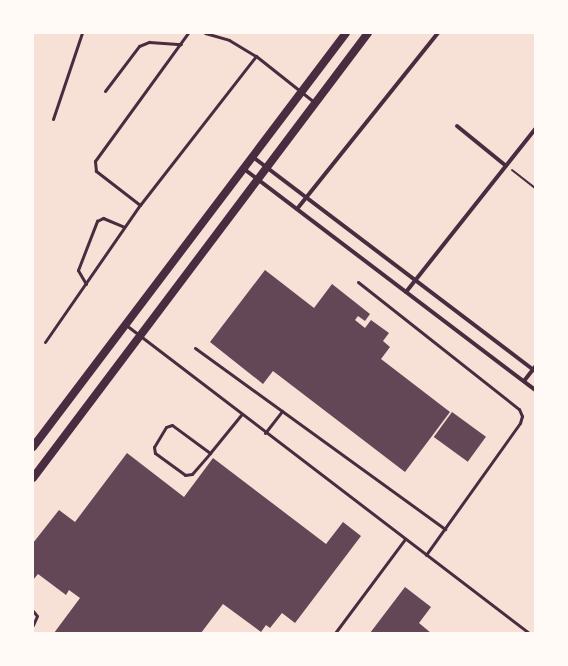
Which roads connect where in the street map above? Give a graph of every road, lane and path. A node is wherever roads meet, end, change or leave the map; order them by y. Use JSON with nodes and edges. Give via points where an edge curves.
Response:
{"nodes":[{"id":1,"x":82,"y":33,"type":"edge"},
{"id":2,"x":188,"y":33,"type":"edge"},
{"id":3,"x":205,"y":33,"type":"edge"},
{"id":4,"x":346,"y":33,"type":"edge"},
{"id":5,"x":368,"y":33,"type":"edge"},
{"id":6,"x":438,"y":33,"type":"edge"},
{"id":7,"x":181,"y":44,"type":"junction"},
{"id":8,"x":256,"y":56,"type":"junction"},
{"id":9,"x":105,"y":91,"type":"dead end"},
{"id":10,"x":302,"y":92,"type":"junction"},
{"id":11,"x":315,"y":102,"type":"junction"},
{"id":12,"x":53,"y":119,"type":"dead end"},
{"id":13,"x":457,"y":126,"type":"dead end"},
{"id":14,"x":535,"y":129,"type":"edge"},
{"id":15,"x":253,"y":157,"type":"junction"},
{"id":16,"x":506,"y":166,"type":"junction"},
{"id":17,"x":266,"y":167,"type":"junction"},
{"id":18,"x":244,"y":169,"type":"junction"},
{"id":19,"x":257,"y":179,"type":"junction"},
{"id":20,"x":535,"y":188,"type":"edge"},
{"id":21,"x":307,"y":197,"type":"junction"},
{"id":22,"x":140,"y":205,"type":"junction"},
{"id":23,"x":297,"y":209,"type":"junction"},
{"id":24,"x":124,"y":227,"type":"junction"},
{"id":25,"x":415,"y":280,"type":"junction"},
{"id":26,"x":358,"y":282,"type":"dead end"},
{"id":27,"x":86,"y":284,"type":"junction"},
{"id":28,"x":406,"y":292,"type":"junction"},
{"id":29,"x":126,"y":325,"type":"junction"},
{"id":30,"x":141,"y":336,"type":"junction"},
{"id":31,"x":45,"y":342,"type":"dead end"},
{"id":32,"x":195,"y":348,"type":"dead end"},
{"id":33,"x":534,"y":369,"type":"edge"},
{"id":34,"x":524,"y":381,"type":"junction"},
{"id":35,"x":535,"y":390,"type":"edge"},
{"id":36,"x":282,"y":411,"type":"junction"},
{"id":37,"x":241,"y":415,"type":"junction"},
{"id":38,"x":265,"y":433,"type":"junction"},
{"id":39,"x":33,"y":447,"type":"edge"},
{"id":40,"x":210,"y":453,"type":"junction"},
{"id":41,"x":33,"y":478,"type":"edge"},
{"id":42,"x":445,"y":529,"type":"junction"},
{"id":43,"x":405,"y":540,"type":"junction"},
{"id":44,"x":426,"y":555,"type":"junction"},
{"id":45,"x":33,"y":611,"type":"edge"},
{"id":46,"x":33,"y":625,"type":"edge"},
{"id":47,"x":335,"y":633,"type":"edge"},
{"id":48,"x":529,"y":633,"type":"edge"}],
"edges":[{"from":1,"to":12,"type":"lane"},
{"from":2,"to":7,"type":"lane"},
{"from":3,"to":8,"type":"lane","via":[[229,40]]},
{"from":4,"to":10,"type":"main road"},
{"from":5,"to":11,"type":"main road"},
{"from":6,"to":21,"type":"street"},
{"from":7,"to":9,"type":"lane","via":[[149,42],[139,46]]},
{"from":7,"to":22,"type":"lane","via":[[95,161],[96,171]]},
{"from":8,"to":10,"type":"lane"},
{"from":8,"to":22,"type":"lane"},
{"from":10,"to":11,"type":"lane"},
{"from":10,"to":15,"type":"main road"},
{"from":11,"to":17,"type":"main road"},
{"from":13,"to":16,"type":"street"},
{"from":14,"to":16,"type":"street"},
{"from":15,"to":17,"type":"street"},
{"from":15,"to":18,"type":"main road"},
{"from":16,"to":20,"type":"path"},
{"from":16,"to":25,"type":"street"},
{"from":17,"to":19,"type":"main road"},
{"from":17,"to":21,"type":"street"},
{"from":18,"to":19,"type":"street"},
{"from":18,"to":29,"type":"main road"},
{"from":19,"to":23,"type":"street"},
{"from":19,"to":30,"type":"main road"},
{"from":21,"to":23,"type":"street"},
{"from":21,"to":25,"type":"street"},
{"from":22,"to":24,"type":"lane"},
{"from":23,"to":28,"type":"street"},
{"from":24,"to":27,"type":"lane"},
{"from":24,"to":27,"type":"lane","via":[[103,218],[97,221],[78,270]]},
{"from":25,"to":28,"type":"street"},
{"from":25,"to":33,"type":"street"},
{"from":26,"to":42,"type":"lane","via":[[519,409],[522,416],[520,423]]},
{"from":27,"to":31,"type":"lane"},
{"from":28,"to":34,"type":"street"},
{"from":29,"to":30,"type":"lane"},
{"from":29,"to":39,"type":"main road"},
{"from":30,"to":37,"type":"lane"},
{"from":30,"to":41,"type":"main road"},
{"from":32,"to":36,"type":"lane"},
{"from":33,"to":34,"type":"street"},
{"from":34,"to":35,"type":"street"},
{"from":36,"to":38,"type":"lane"},
{"from":36,"to":42,"type":"lane"},
{"from":37,"to":38,"type":"lane"},
{"from":37,"to":40,"type":"lane"},
{"from":38,"to":43,"type":"lane"},
{"from":40,"to":40,"type":"lane","via":[[189,475],[155,453],[154,447],[166,427],[172,425]]},
{"from":42,"to":44,"type":"lane"},
{"from":43,"to":44,"type":"lane"},
{"from":43,"to":47,"type":"lane"},
{"from":44,"to":48,"type":"lane"},
{"from":45,"to":46,"type":"lane","via":[[37,616]]}]}
